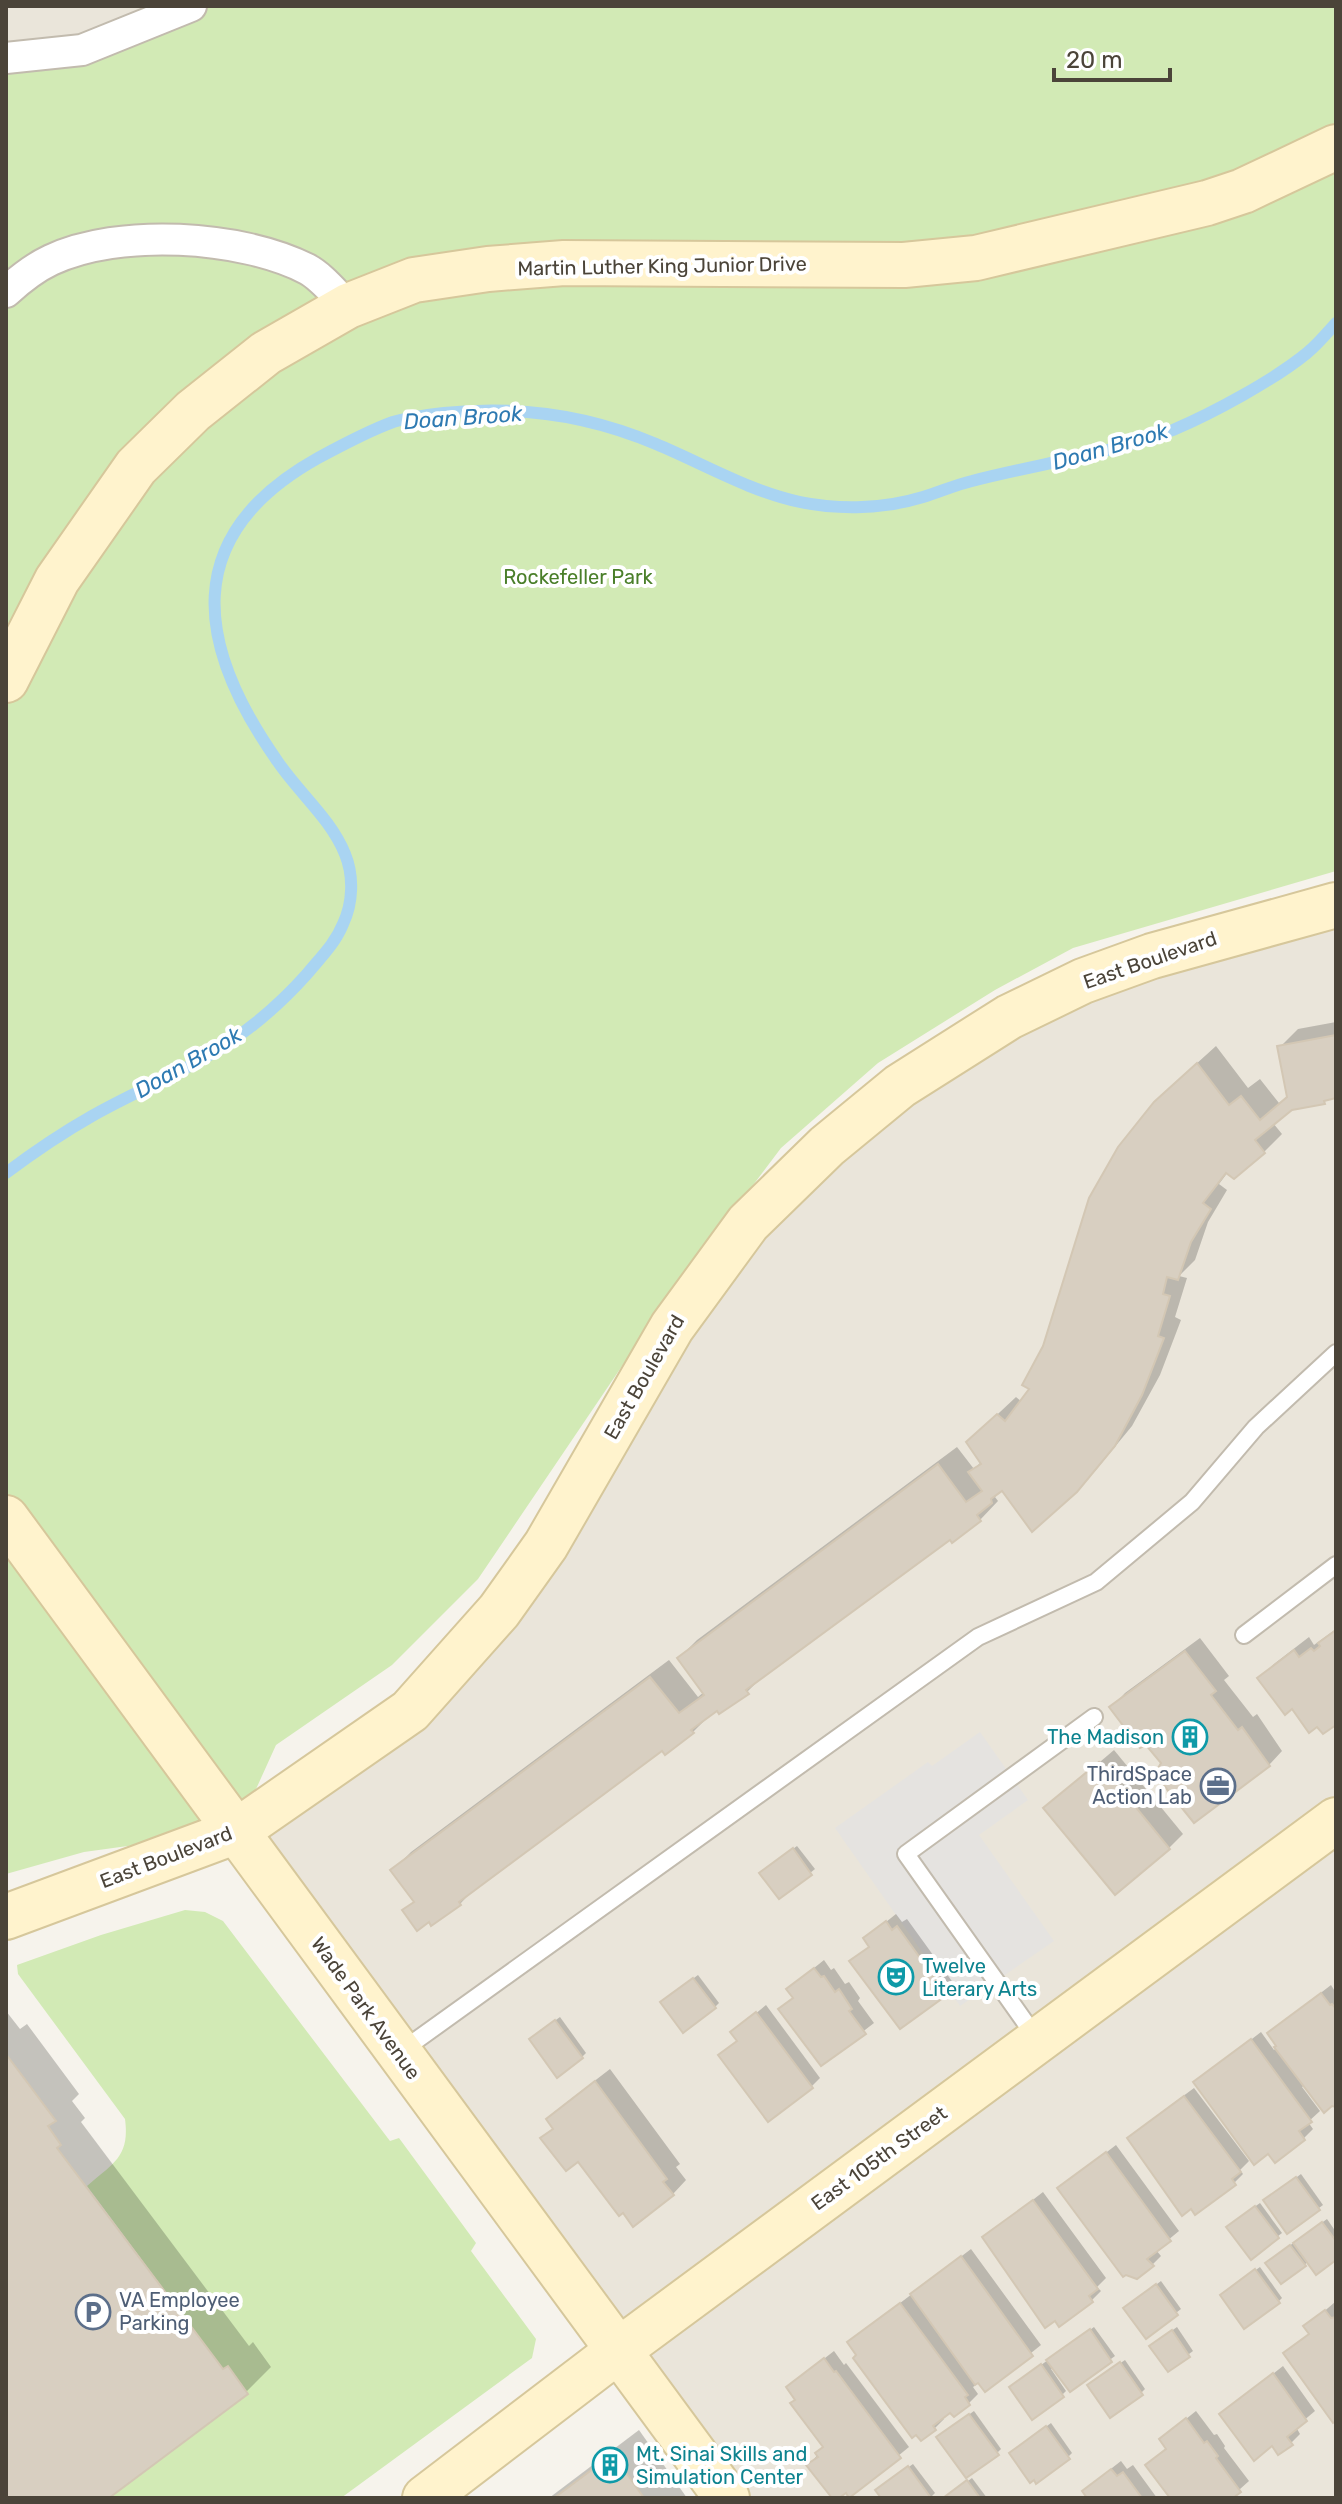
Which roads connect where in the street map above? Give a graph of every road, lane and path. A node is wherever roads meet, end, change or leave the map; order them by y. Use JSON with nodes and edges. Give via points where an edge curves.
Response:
{"nodes":[{"id":1,"x":191,"y":6,"type":"edge"},
{"id":2,"x":6,"y":58,"type":"edge"},
{"id":3,"x":1336,"y":147,"type":"edge"},
{"id":4,"x":6,"y":292,"type":"edge"},
{"id":5,"x":348,"y":306,"type":"junction"},
{"id":6,"x":6,"y":680,"type":"edge"},
{"id":7,"x":1336,"y":905,"type":"edge"},
{"id":8,"x":1336,"y":1353,"type":"edge"},
{"id":9,"x":6,"y":1518,"type":"edge"},
{"id":10,"x":1336,"y":1565,"type":"edge"},
{"id":11,"x":1244,"y":1635,"type":"dead end"},
{"id":12,"x":1094,"y":1717,"type":"dead end"},
{"id":13,"x":1336,"y":1820,"type":"edge"},
{"id":14,"x":237,"y":1831,"type":"junction"},
{"id":15,"x":6,"y":1917,"type":"edge"},
{"id":16,"x":1038,"y":2041,"type":"junction"},
{"id":17,"x":399,"y":2053,"type":"junction"},
{"id":18,"x":619,"y":2350,"type":"junction"},
{"id":19,"x":425,"y":2498,"type":"edge"},
{"id":20,"x":727,"y":2498,"type":"edge"}],
"edges":[{"from":1,"to":2,"type":"street","via":[[82,50]]},
{"from":3,"to":5,"type":"street","name":"Martin Luther King Junior Drive","via":[[1207,203],[976,258],[904,265],[564,263],[414,280]]},
{"from":4,"to":5,"type":"street","via":[[51,260],[85,249],[120,242],[194,240],[270,254],[310,271]]},
{"from":5,"to":6,"type":"street","name":"Martin Luther King Junior Drive","via":[[255,362],[193,411],[136,467],[57,580]]},
{"from":7,"to":14,"type":"street","name":"East Boulevard","via":[[1152,956],[1083,981],[1009,1017],[912,1078],[827,1146],[748,1223],[712,1269],[672,1327],[546,1545],[499,1611],[410,1711]]},
{"from":8,"to":17,"type":"lane","via":[[1256,1427],[1192,1502],[1096,1582],[978,1637]]},
{"from":9,"to":14,"type":"street","name":"Wade Park Avenue"},
{"from":10,"to":11,"type":"lane"},
{"from":12,"to":16,"type":"lane","via":[[906,1854]]},
{"from":13,"to":16,"type":"street","name":"East 105th Street"},
{"from":14,"to":15,"type":"street","name":"East Boulevard"},
{"from":14,"to":17,"type":"street","name":"Wade Park Avenue"},
{"from":16,"to":18,"type":"street","name":"East 105th Street"},
{"from":17,"to":18,"type":"street","name":"Wade Park Avenue"},
{"from":18,"to":19,"type":"street","name":"East 105th Street"},
{"from":18,"to":20,"type":"street","name":"Wade Park Avenue"}]}
